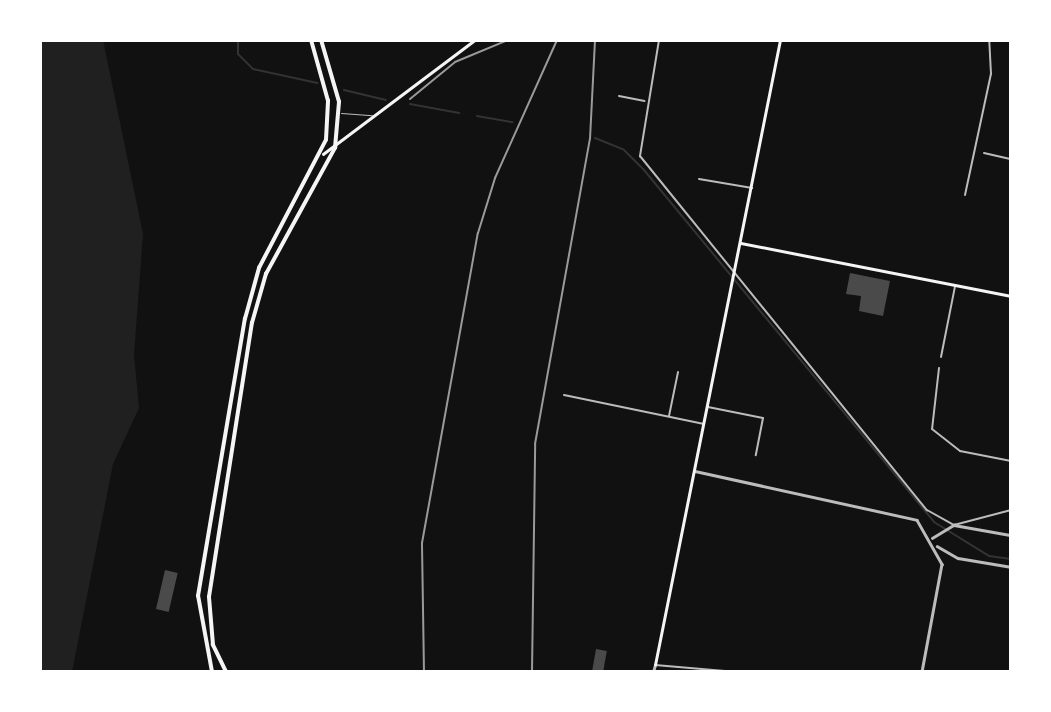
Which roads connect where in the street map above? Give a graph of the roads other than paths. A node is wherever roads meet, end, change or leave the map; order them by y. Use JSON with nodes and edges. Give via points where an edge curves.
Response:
{"nodes":[{"id":1,"x":311,"y":40,"type":"edge"},
{"id":2,"x":321,"y":40,"type":"edge"},
{"id":3,"x":475,"y":40,"type":"edge"},
{"id":4,"x":659,"y":40,"type":"edge"},
{"id":5,"x":780,"y":40,"type":"edge"},
{"id":6,"x":989,"y":40,"type":"edge"},
{"id":7,"x":619,"y":96,"type":"dead end"},
{"id":8,"x":646,"y":102,"type":"junction"},
{"id":9,"x":329,"y":113,"type":"junction"},
{"id":10,"x":339,"y":113,"type":"junction"},
{"id":11,"x":373,"y":115,"type":"junction"},
{"id":12,"x":335,"y":148,"type":"junction"},
{"id":13,"x":985,"y":153,"type":"dead end"},
{"id":14,"x":323,"y":154,"type":"junction"},
{"id":15,"x":1011,"y":159,"type":"edge"},
{"id":16,"x":699,"y":179,"type":"dead end"},
{"id":17,"x":752,"y":188,"type":"junction"},
{"id":18,"x":965,"y":195,"type":"dead end"},
{"id":19,"x":741,"y":243,"type":"junction"},
{"id":20,"x":735,"y":273,"type":"junction"},
{"id":21,"x":955,"y":285,"type":"junction"},
{"id":22,"x":1011,"y":296,"type":"edge"},
{"id":23,"x":941,"y":357,"type":"dead end"},
{"id":24,"x":939,"y":368,"type":"dead end"},
{"id":25,"x":678,"y":372,"type":"dead end"},
{"id":26,"x":564,"y":395,"type":"dead end"},
{"id":27,"x":708,"y":407,"type":"junction"},
{"id":28,"x":669,"y":417,"type":"junction"},
{"id":29,"x":704,"y":425,"type":"junction"},
{"id":30,"x":756,"y":455,"type":"dead end"},
{"id":31,"x":1011,"y":461,"type":"edge"},
{"id":32,"x":695,"y":471,"type":"junction"},
{"id":33,"x":1011,"y":510,"type":"edge"},
{"id":34,"x":954,"y":525,"type":"junction"},
{"id":35,"x":1011,"y":535,"type":"edge"},
{"id":36,"x":931,"y":538,"type":"junction"},
{"id":37,"x":937,"y":546,"type":"junction"},
{"id":38,"x":1011,"y":567,"type":"edge"},
{"id":39,"x":655,"y":664,"type":"junction"},
{"id":40,"x":212,"y":672,"type":"edge"},
{"id":41,"x":226,"y":672,"type":"edge"},
{"id":42,"x":653,"y":672,"type":"edge"},
{"id":43,"x":737,"y":672,"type":"edge"},
{"id":44,"x":922,"y":672,"type":"edge"}],
"edges":[{"from":1,"to":9,"type":"highway"},
{"from":2,"to":10,"type":"highway"},
{"from":3,"to":11,"type":"main road"},
{"from":4,"to":8,"type":"street"},
{"from":5,"to":17,"type":"main road"},
{"from":6,"to":18,"type":"street","via":[[991,74]]},
{"from":7,"to":8,"type":"street"},
{"from":8,"to":20,"type":"street","via":[[637,147]]},
{"from":9,"to":10,"type":"lane"},
{"from":9,"to":14,"type":"highway"},
{"from":10,"to":11,"type":"lane"},
{"from":10,"to":12,"type":"highway"},
{"from":11,"to":12,"type":"main road"},
{"from":12,"to":14,"type":"main road"},
{"from":12,"to":41,"type":"highway","via":[[267,274],[252,323],[209,597],[214,645]]},
{"from":13,"to":15,"type":"street"},
{"from":14,"to":40,"type":"highway","via":[[273,240],[245,319],[198,596]]},
{"from":16,"to":17,"type":"street"},
{"from":17,"to":19,"type":"main road"},
{"from":19,"to":20,"type":"main road"},
{"from":19,"to":21,"type":"main road"},
{"from":20,"to":27,"type":"main road"},
{"from":20,"to":34,"type":"street","via":[[916,498]]},
{"from":21,"to":22,"type":"main road"},
{"from":21,"to":23,"type":"street"},
{"from":24,"to":31,"type":"street","via":[[932,429],[960,452]]},
{"from":25,"to":28,"type":"street"},
{"from":26,"to":28,"type":"street"},
{"from":27,"to":29,"type":"main road"},
{"from":27,"to":30,"type":"street","via":[[763,418]]},
{"from":28,"to":29,"type":"street"},
{"from":29,"to":32,"type":"main road"},
{"from":32,"to":36,"type":"street","via":[[909,515]]},
{"from":32,"to":39,"type":"main road"},
{"from":33,"to":34,"type":"street"},
{"from":34,"to":35,"type":"street"},
{"from":34,"to":36,"type":"street"},
{"from":36,"to":37,"type":"street"},
{"from":37,"to":38,"type":"street","via":[[958,558]]},
{"from":37,"to":44,"type":"street","via":[[942,564]]},
{"from":39,"to":42,"type":"street"},
{"from":39,"to":43,"type":"street"}]}
